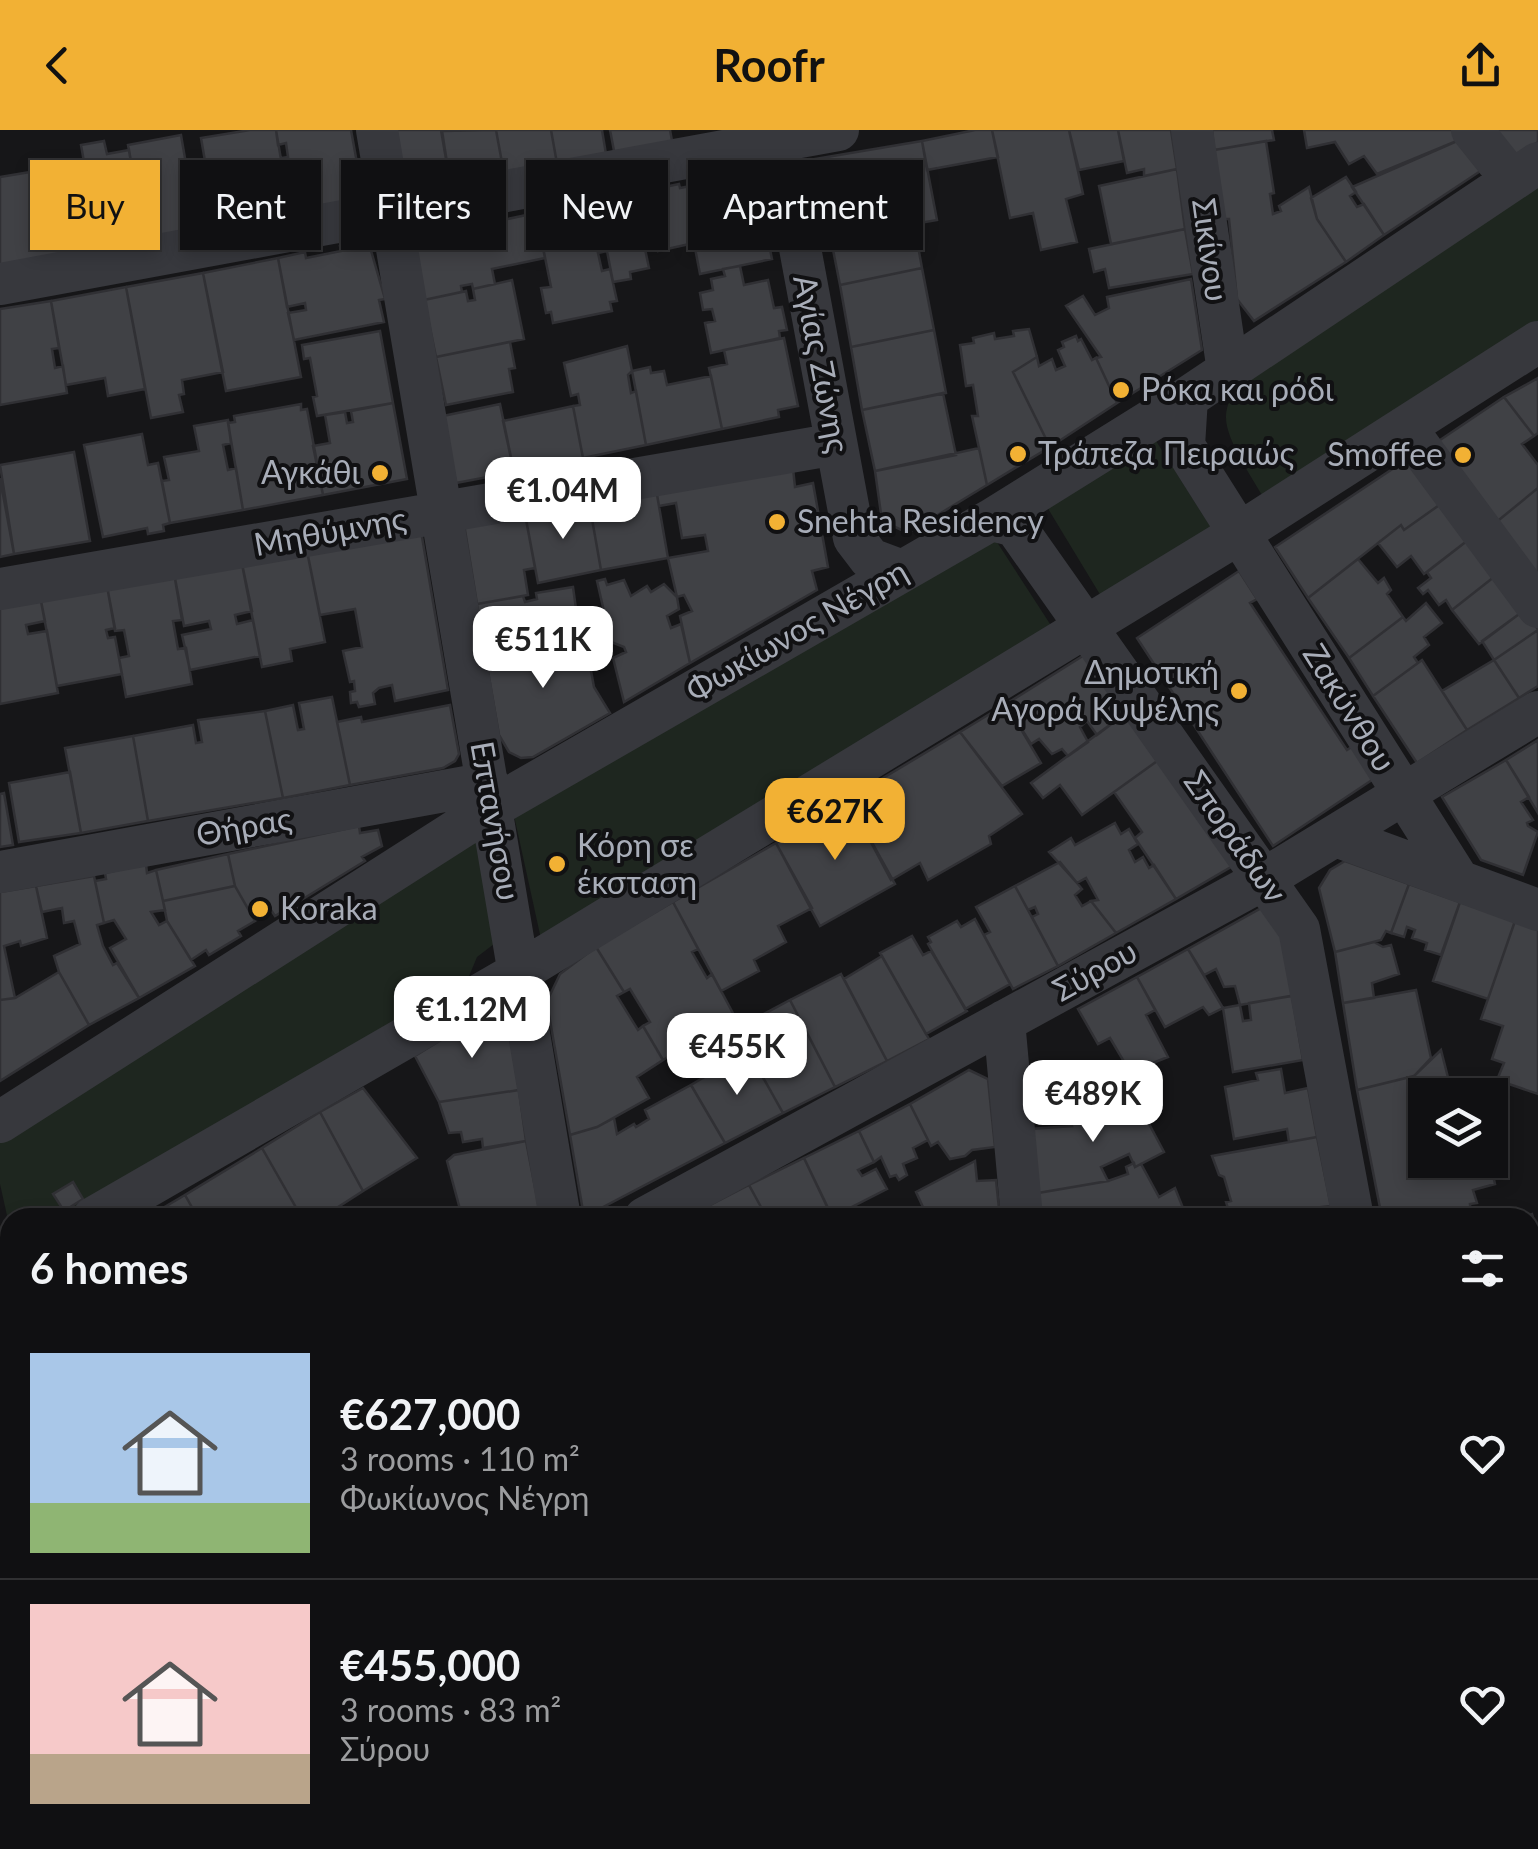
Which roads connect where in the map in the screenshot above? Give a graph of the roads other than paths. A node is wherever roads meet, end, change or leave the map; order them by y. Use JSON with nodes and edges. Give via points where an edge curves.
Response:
{"nodes":[{"id":1,"x":377,"y":130,"type":"edge"},
{"id":2,"x":838,"y":130,"type":"edge"},
{"id":3,"x":1192,"y":130,"type":"edge"},
{"id":4,"x":1472,"y":130,"type":"edge"},
{"id":5,"x":779,"y":135,"type":"edge"},
{"id":6,"x":382,"y":160,"type":"edge"},
{"id":7,"x":1525,"y":171,"type":"edge"},
{"id":8,"x":506,"y":189,"type":"edge"},
{"id":9,"x":341,"y":221,"type":"edge"},
{"id":10,"x":397,"y":250,"type":"edge"},
{"id":11,"x":0,"y":284,"type":"edge"},
{"id":12,"x":1538,"y":342,"type":"edge"},
{"id":13,"x":1228,"y":371,"type":"junction"},
{"id":14,"x":1187,"y":398,"type":"junction"},
{"id":15,"x":1405,"y":427,"type":"junction"},
{"id":16,"x":836,"y":444,"type":"junction"},
{"id":17,"x":442,"y":512,"type":"junction"},
{"id":18,"x":991,"y":520,"type":"junction"},
{"id":19,"x":1238,"y":534,"type":"junction"},
{"id":20,"x":902,"y":571,"type":"junction"},
{"id":21,"x":0,"y":589,"type":"edge"},
{"id":22,"x":1538,"y":608,"type":"edge"},
{"id":23,"x":1086,"y":626,"type":"junction"},
{"id":24,"x":1538,"y":712,"type":"edge"},
{"id":25,"x":1404,"y":794,"type":"junction"},
{"id":26,"x":490,"y":795,"type":"junction"},
{"id":27,"x":1336,"y":836,"type":"junction"},
{"id":28,"x":0,"y":872,"type":"edge"},
{"id":29,"x":1264,"y":879,"type":"junction"},
{"id":30,"x":1459,"y":881,"type":"junction"},
{"id":31,"x":1538,"y":910,"type":"edge"},
{"id":32,"x":520,"y":971,"type":"junction"},
{"id":33,"x":1004,"y":1022,"type":"junction"},
{"id":34,"x":0,"y":1122,"type":"edge"},
{"id":35,"x":110,"y":1208,"type":"edge"},
{"id":36,"x":558,"y":1208,"type":"edge"},
{"id":37,"x":663,"y":1208,"type":"edge"},
{"id":38,"x":1021,"y":1208,"type":"edge"},
{"id":39,"x":1351,"y":1208,"type":"edge"}],
"edges":[{"from":1,"to":6,"type":"street","name":"Επτανήσου"},
{"from":2,"to":5,"type":"street"},
{"from":3,"to":13,"type":"street","name":"Σικίνου"},
{"from":4,"to":7,"type":"street"},
{"from":5,"to":8,"type":"street"},
{"from":5,"to":16,"type":"street","name":"Αγίας Ζώνης"},
{"from":7,"to":13,"type":"street","name":"Φωκίωνος Νέγρη"},
{"from":9,"to":11,"type":"street"},
{"from":10,"to":17,"type":"street","name":"Επτανήσου"},
{"from":12,"to":15,"type":"street"},
{"from":13,"to":14,"type":"street","name":"Φωκίωνος Νέγρη"},
{"from":14,"to":18,"type":"street","name":"Φωκίωνος Νέγρη"},
{"from":14,"to":19,"type":"street","name":"Ζακύνθου","via":[[1184,446]]},
{"from":15,"to":19,"type":"street"},
{"from":15,"to":22,"type":"street"},
{"from":16,"to":17,"type":"street","name":"Μηθύμνης"},
{"from":16,"to":20,"type":"street","name":"Αγίας Ζώνης","via":[[854,538],[870,559]]},
{"from":17,"to":21,"type":"street","name":"Μηθύμνης"},
{"from":17,"to":26,"type":"street","name":"Επτανήσου"},
{"from":18,"to":20,"type":"street","name":"Φωκίωνος Νέγρη"},
{"from":18,"to":23,"type":"street","name":"Σποράδων","via":[[1016,526]]},
{"from":19,"to":23,"type":"street"},
{"from":19,"to":25,"type":"street","name":"Ζακύνθου"},
{"from":20,"to":26,"type":"street","name":"Φωκίωνος Νέγρη"},
{"from":23,"to":29,"type":"street","name":"Σποράδων"},
{"from":23,"to":32,"type":"street"},
{"from":24,"to":25,"type":"street","name":"Σύρου"},
{"from":25,"to":27,"type":"street","name":"Σύρου"},
{"from":25,"to":30,"type":"street","name":"Ζακύνθου"},
{"from":26,"to":28,"type":"street","name":"Θήρας"},
{"from":26,"to":32,"type":"street","name":"Επτανήσου"},
{"from":26,"to":34,"type":"street","name":"Φωκίωνος Νέγρη"},
{"from":27,"to":29,"type":"street","name":"Σύρου"},
{"from":27,"to":30,"type":"street"},
{"from":29,"to":33,"type":"street","name":"Σύρου"},
{"from":29,"to":39,"type":"street","name":"Σποράδων","via":[[1299,929]]},
{"from":30,"to":31,"type":"street"},
{"from":32,"to":35,"type":"street"},
{"from":32,"to":36,"type":"street","name":"Επτανήσου"},
{"from":33,"to":37,"type":"street","name":"Σύρου"},
{"from":33,"to":38,"type":"street"}]}
